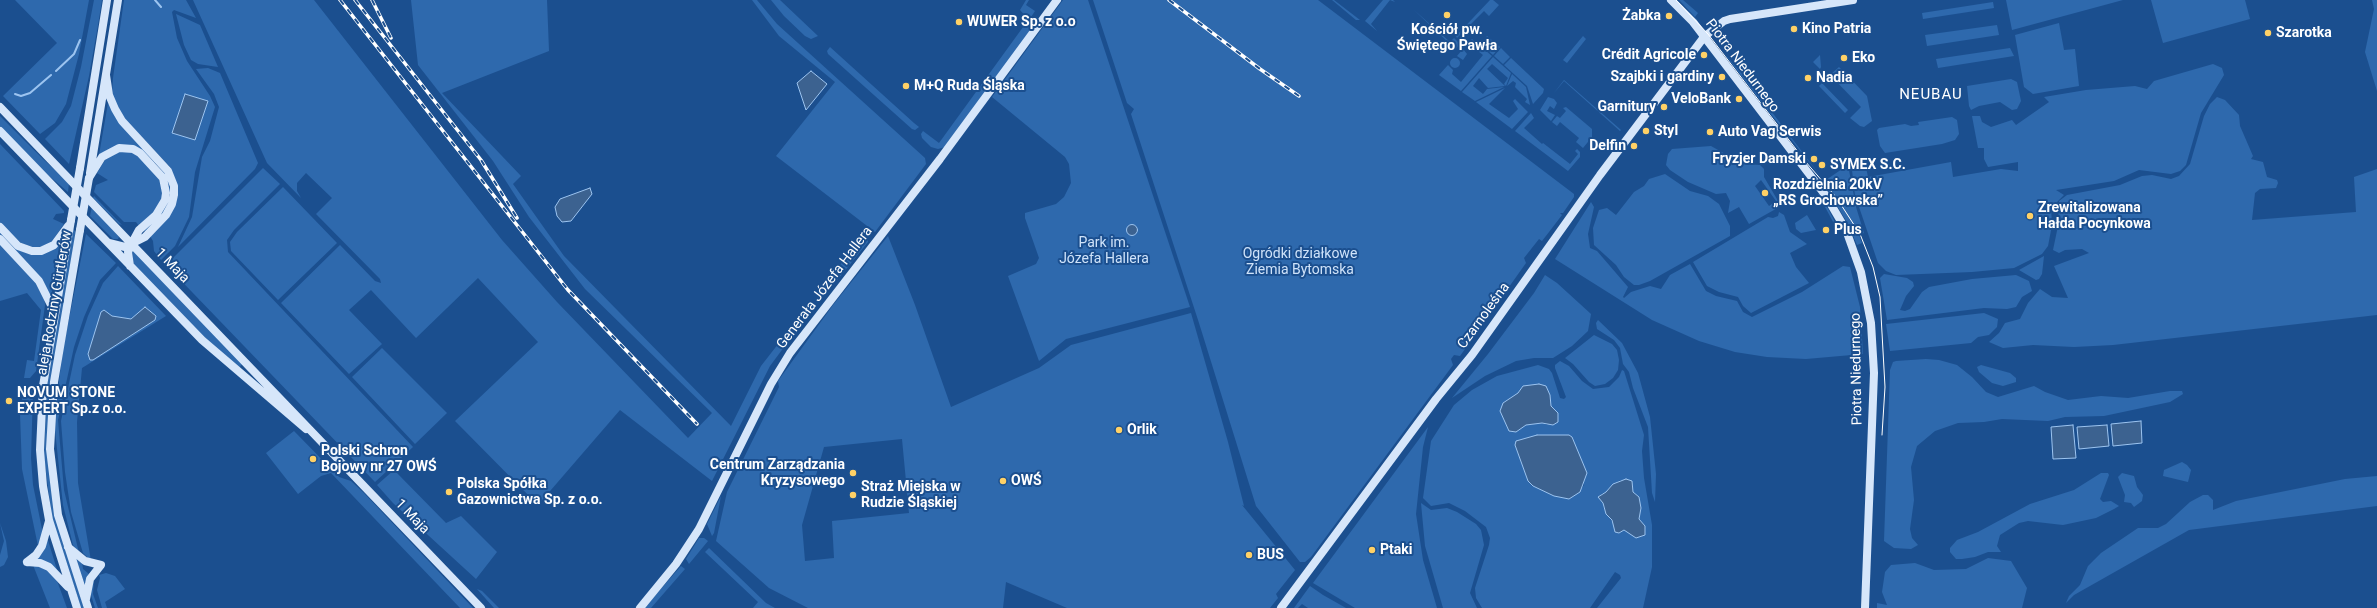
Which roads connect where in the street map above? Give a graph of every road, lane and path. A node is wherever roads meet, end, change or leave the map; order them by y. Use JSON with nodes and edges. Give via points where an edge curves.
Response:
{"nodes":[{"id":1,"x":107,"y":0,"type":"edge"},
{"id":2,"x":118,"y":0,"type":"edge"},
{"id":3,"x":1056,"y":0,"type":"edge"},
{"id":4,"x":1671,"y":0,"type":"edge"},
{"id":5,"x":1852,"y":0,"type":"edge"},
{"id":6,"x":1704,"y":37,"type":"junction"},
{"id":7,"x":106,"y":76,"type":"junction"},
{"id":8,"x":0,"y":107,"type":"edge"},
{"id":9,"x":0,"y":131,"type":"edge"},
{"id":10,"x":89,"y":178,"type":"junction"},
{"id":11,"x":71,"y":220,"type":"junction"},
{"id":12,"x":0,"y":227,"type":"edge"},
{"id":13,"x":119,"y":230,"type":"junction"},
{"id":14,"x":139,"y":230,"type":"junction"},
{"id":15,"x":145,"y":237,"type":"junction"},
{"id":16,"x":0,"y":239,"type":"edge"},
{"id":17,"x":108,"y":243,"type":"junction"},
{"id":18,"x":132,"y":243,"type":"junction"},
{"id":19,"x":145,"y":257,"type":"junction"},
{"id":20,"x":130,"y":266,"type":"junction"},
{"id":21,"x":55,"y":314,"type":"junction"},
{"id":22,"x":323,"y":444,"type":"junction"},
{"id":23,"x":49,"y":520,"type":"junction"},
{"id":24,"x":66,"y":545,"type":"junction"},
{"id":25,"x":71,"y":590,"type":"junction"},
{"id":26,"x":86,"y":605,"type":"edge"},
{"id":27,"x":77,"y":608,"type":"edge"},
{"id":28,"x":481,"y":608,"type":"edge"},
{"id":29,"x":640,"y":608,"type":"edge"},
{"id":30,"x":1281,"y":608,"type":"edge"},
{"id":31,"x":1865,"y":608,"type":"edge"}],
"edges":[{"from":1,"to":11,"type":"street","name":"aleja Rodziny Gürtlerów","bridge":true},
{"from":2,"to":7,"type":"street","name":"aleja Rodziny Gürtlerów"},
{"from":3,"to":29,"type":"street","name":"Generała Józefa Hallera","via":[[940,159],[790,353],[771,384],[699,529],[676,564]]},
{"from":4,"to":6,"type":"street","name":"Piotra Niedurnego"},
{"from":5,"to":6,"type":"street","name":"Czarnoleśna","via":[[1730,19]]},
{"from":6,"to":30,"type":"street","name":"Czarnoleśna","via":[[1600,175],[1532,273]]},
{"from":6,"to":31,"type":"street","name":"Piotra Niedurnego","via":[[1822,189],[1851,241],[1861,272],[1869,302],[1874,373]]},
{"from":7,"to":10,"type":"street","name":"aleja Rodziny Gürtlerów"},
{"from":7,"to":15,"type":"street","via":[[109,95],[122,121],[163,163],[172,178],[172,204],[166,215]]},
{"from":8,"to":13,"type":"street","name":"1 Maja"},
{"from":9,"to":17,"type":"street","name":"1 Maja"},
{"from":10,"to":14,"type":"street","via":[[102,157],[119,148],[133,149],[150,162],[163,178],[166,193],[161,208]]},
{"from":10,"to":24,"type":"street","name":"aleja Rodziny Gürtlerów","bridge":true,"via":[[54,382],[50,432],[54,492]]},
{"from":11,"to":12,"type":"street","via":[[63,236],[54,245],[41,251],[18,246]]},
{"from":11,"to":21,"type":"street","name":"aleja Rodziny Gürtlerów"},
{"from":13,"to":14,"type":"street"},
{"from":13,"to":18,"type":"street","name":"1 Maja"},
{"from":14,"to":18,"type":"street"},
{"from":15,"to":18,"type":"street"},
{"from":15,"to":19,"type":"street"},
{"from":16,"to":21,"type":"street","via":[[39,281]]},
{"from":17,"to":18,"type":"street","via":[[125,247]]},
{"from":17,"to":20,"type":"street","name":"1 Maja"},
{"from":18,"to":19,"type":"street","name":"1 Maja"},
{"from":18,"to":20,"type":"street","via":[[128,252]]},
{"from":19,"to":22,"type":"street","name":"1 Maja"},
{"from":20,"to":22,"type":"street","name":"1 Maja","via":[[202,340]]},
{"from":21,"to":23,"type":"street","name":"aleja Rodziny Gürtlerów","via":[[43,386],[40,432],[41,470]]},
{"from":22,"to":28,"type":"street","name":"1 Maja"},
{"from":23,"to":25,"type":"street","name":"aleja Rodziny Gürtlerów"},
{"from":23,"to":25,"type":"street","via":[[42,546],[27,562],[49,567]]},
{"from":24,"to":26,"type":"street","name":"aleja Rodziny Gürtlerów"},
{"from":24,"to":26,"type":"street","via":[[85,561],[100,565],[90,578]]},
{"from":25,"to":27,"type":"street","name":"aleja Rodziny Gürtlerów"}]}
